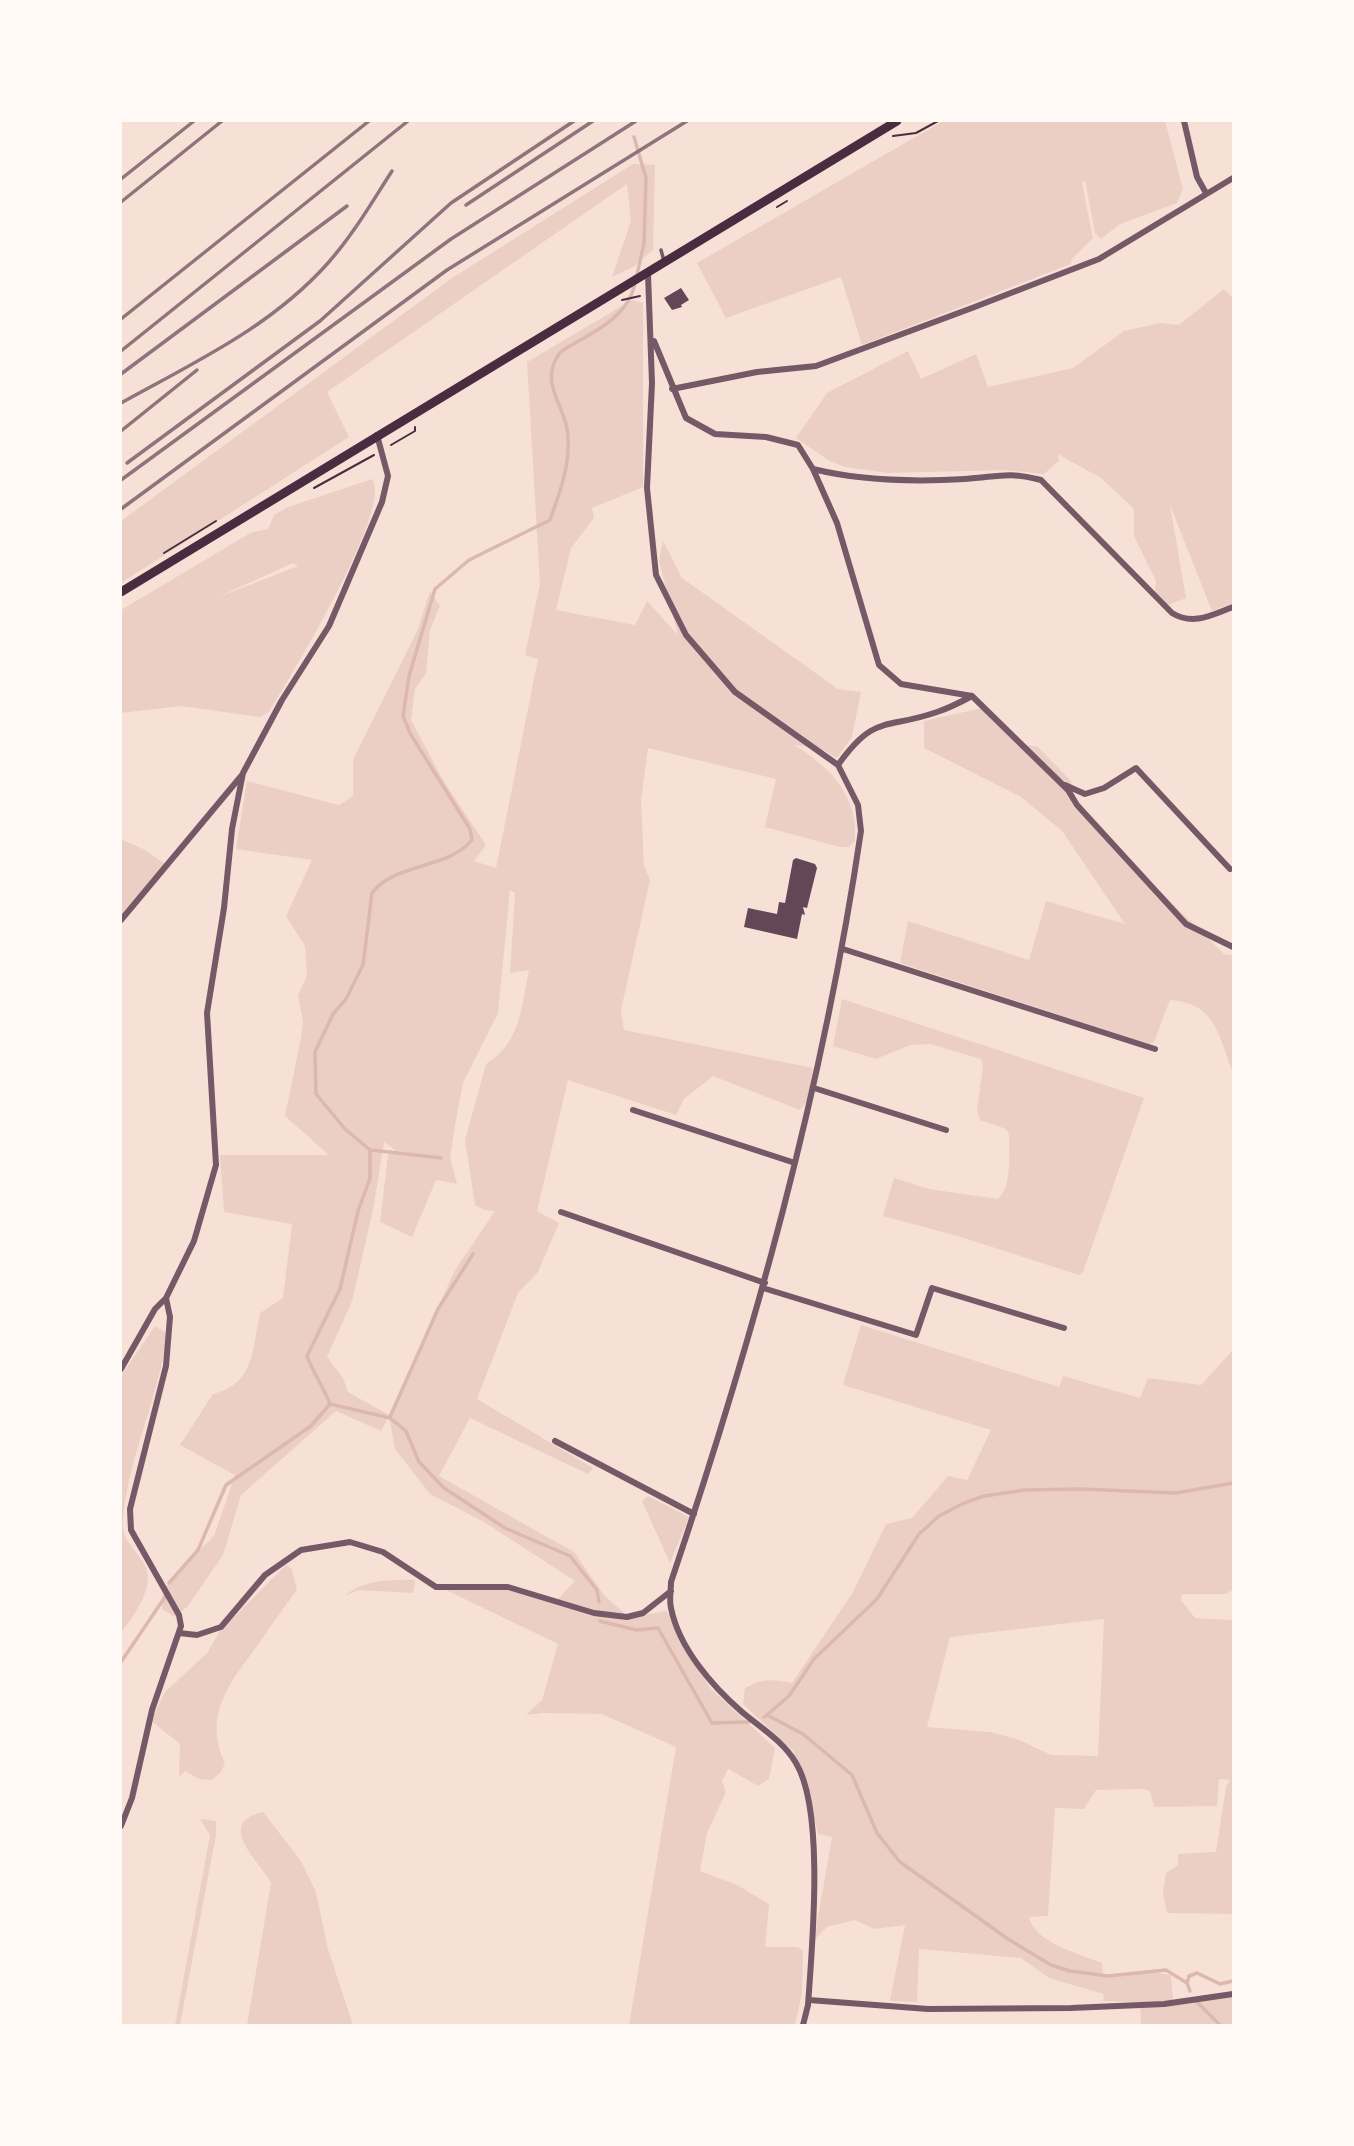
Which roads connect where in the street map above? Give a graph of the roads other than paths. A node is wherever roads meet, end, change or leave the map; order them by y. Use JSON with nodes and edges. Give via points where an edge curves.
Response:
{"nodes":[{"id":1,"x":897,"y":121,"type":"edge"},
{"id":2,"x":1184,"y":121,"type":"edge"},
{"id":3,"x":1233,"y":178,"type":"edge"},
{"id":4,"x":1206,"y":193,"type":"junction"},
{"id":5,"x":662,"y":250,"type":"dead end"},
{"id":6,"x":664,"y":264,"type":"junction"},
{"id":7,"x":648,"y":274,"type":"junction"},
{"id":8,"x":652,"y":336,"type":"junction"},
{"id":9,"x":672,"y":388,"type":"junction"},
{"id":10,"x":377,"y":435,"type":"junction"},
{"id":11,"x":813,"y":469,"type":"junction"},
{"id":12,"x":121,"y":592,"type":"edge"},
{"id":13,"x":1233,"y":607,"type":"edge"},
{"id":14,"x":972,"y":696,"type":"junction"},
{"id":15,"x":838,"y":765,"type":"junction"},
{"id":16,"x":243,"y":774,"type":"junction"},
{"id":17,"x":1060,"y":783,"type":"junction"},
{"id":18,"x":1230,"y":869,"type":"dead end"},
{"id":19,"x":121,"y":920,"type":"edge"},
{"id":20,"x":1233,"y":947,"type":"edge"},
{"id":21,"x":843,"y":949,"type":"junction"},
{"id":22,"x":1154,"y":1049,"type":"dead end"},
{"id":23,"x":814,"y":1088,"type":"junction"},
{"id":24,"x":633,"y":1111,"type":"dead end"},
{"id":25,"x":946,"y":1130,"type":"dead end"},
{"id":26,"x":795,"y":1163,"type":"junction"},
{"id":27,"x":561,"y":1212,"type":"dead end"},
{"id":28,"x":764,"y":1285,"type":"junction"},
{"id":29,"x":166,"y":1298,"type":"junction"},
{"id":30,"x":1064,"y":1328,"type":"dead end"},
{"id":31,"x":121,"y":1369,"type":"edge"},
{"id":32,"x":555,"y":1440,"type":"dead end"},
{"id":33,"x":694,"y":1514,"type":"junction"},
{"id":34,"x":671,"y":1590,"type":"junction"},
{"id":35,"x":179,"y":1633,"type":"junction"},
{"id":36,"x":121,"y":1826,"type":"edge"},
{"id":37,"x":1233,"y":1994,"type":"edge"},
{"id":38,"x":809,"y":2000,"type":"junction"},
{"id":39,"x":803,"y":2025,"type":"edge"}],
"edges":[{"from":1,"to":6,"type":"main road"},
{"from":2,"to":4,"type":"street","via":[[1197,177]]},
{"from":3,"to":4,"type":"street"},
{"from":4,"to":9,"type":"street","via":[[1099,258],[816,366]]},
{"from":5,"to":6,"type":"lane"},
{"from":6,"to":7,"type":"main road"},
{"from":7,"to":8,"type":"street"},
{"from":7,"to":10,"type":"main road"},
{"from":8,"to":9,"type":"street"},
{"from":8,"to":15,"type":"street","via":[[647,488],[656,575],[685,635],[736,692]]},
{"from":9,"to":11,"type":"street","via":[[686,418],[715,434],[766,437],[798,445]]},
{"from":10,"to":12,"type":"main road"},
{"from":10,"to":16,"type":"street","via":[[388,476],[382,502],[329,626]]},
{"from":11,"to":13,"type":"street","via":[[847,477],[966,479],[1015,473],[1041,481],[1182,620]]},
{"from":11,"to":14,"type":"street","via":[[838,523],[879,665],[901,684]]},
{"from":14,"to":15,"type":"street","via":[[936,713],[891,721],[866,732]]},
{"from":14,"to":17,"type":"street"},
{"from":15,"to":21,"type":"street","via":[[858,805],[861,831]]},
{"from":16,"to":19,"type":"street"},
{"from":16,"to":29,"type":"street","via":[[206,1013],[216,1165],[194,1241]]},
{"from":17,"to":18,"type":"street","via":[[1084,794],[1104,788],[1136,768]]},
{"from":17,"to":20,"type":"street","via":[[1186,924]]},
{"from":21,"to":22,"type":"street"},
{"from":21,"to":23,"type":"street"},
{"from":23,"to":25,"type":"street"},
{"from":23,"to":26,"type":"street"},
{"from":24,"to":26,"type":"street"},
{"from":26,"to":28,"type":"street"},
{"from":27,"to":28,"type":"street"},
{"from":28,"to":30,"type":"street","via":[[916,1335],[932,1288]]},
{"from":28,"to":33,"type":"street"},
{"from":29,"to":31,"type":"street"},
{"from":29,"to":35,"type":"street","via":[[170,1317],[166,1366],[130,1510],[131,1530],[179,1615]]},
{"from":32,"to":33,"type":"street"},
{"from":33,"to":34,"type":"street"},
{"from":34,"to":35,"type":"street","via":[[643,1613],[627,1617],[594,1613],[508,1587],[436,1587],[383,1552],[350,1542],[301,1550],[265,1575],[221,1628],[197,1635]]},
{"from":34,"to":38,"type":"street","via":[[671,1608],[689,1651],[715,1686],[782,1745],[797,1765],[816,1867]]},
{"from":35,"to":36,"type":"street","via":[[152,1710]]},
{"from":37,"to":38,"type":"street","via":[[1164,2004],[1071,2008],[928,2009]]},
{"from":38,"to":39,"type":"street"}]}
